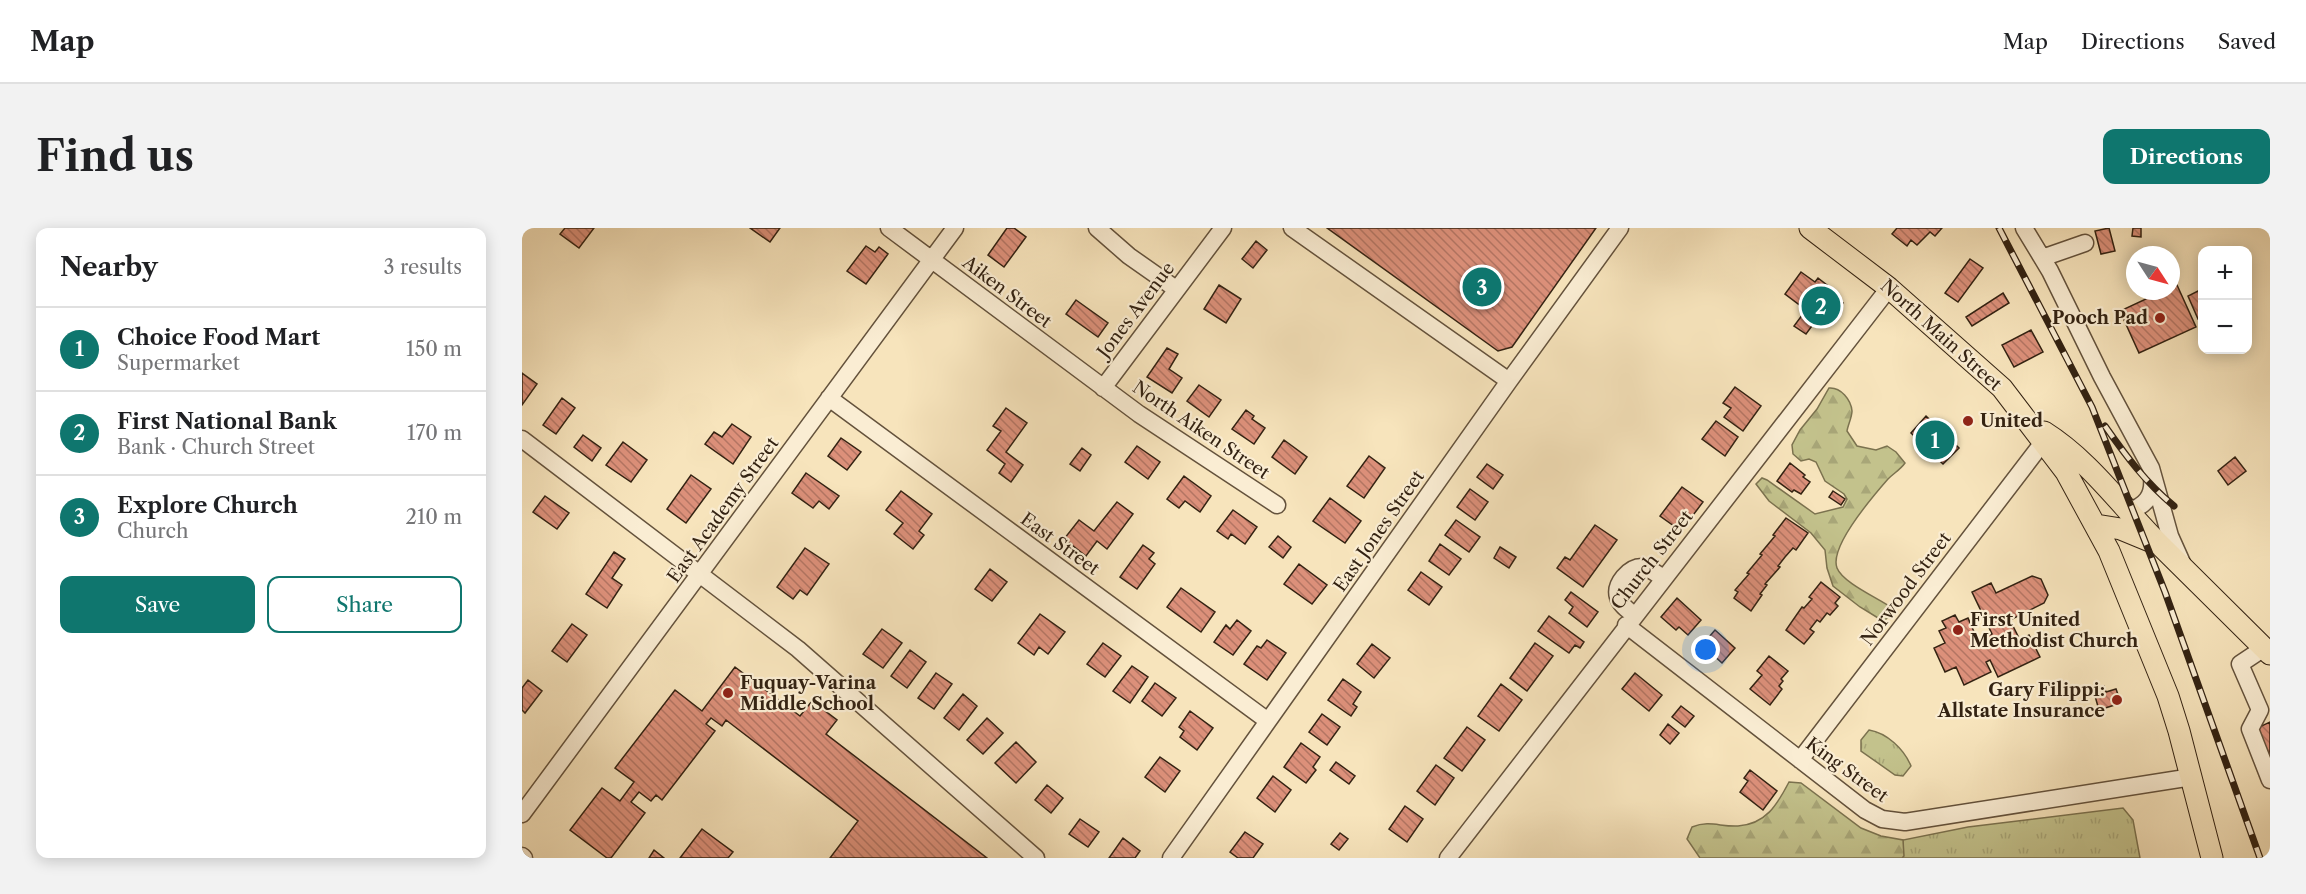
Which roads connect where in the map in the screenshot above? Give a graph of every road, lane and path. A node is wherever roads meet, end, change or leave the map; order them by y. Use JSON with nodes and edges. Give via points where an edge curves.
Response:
{"nodes":[{"id":1,"x":889,"y":228,"type":"edge"},
{"id":2,"x":955,"y":228,"type":"edge"},
{"id":3,"x":1097,"y":228,"type":"edge"},
{"id":4,"x":1223,"y":228,"type":"edge"},
{"id":5,"x":1292,"y":228,"type":"edge"},
{"id":6,"x":1620,"y":228,"type":"edge"},
{"id":7,"x":2024,"y":228,"type":"edge"},
{"id":8,"x":1823,"y":232,"type":"edge"},
{"id":9,"x":2085,"y":243,"type":"dead end"},
{"id":10,"x":2042,"y":258,"type":"junction"},
{"id":11,"x":931,"y":260,"type":"junction"},
{"id":12,"x":1889,"y":288,"type":"junction"},
{"id":13,"x":1176,"y":289,"type":"junction"},
{"id":14,"x":1509,"y":381,"type":"junction"},
{"id":15,"x":1103,"y":388,"type":"junction"},
{"id":16,"x":829,"y":398,"type":"junction"},
{"id":17,"x":2031,"y":424,"type":"junction"},
{"id":18,"x":522,"y":439,"type":"edge"},
{"id":19,"x":2044,"y":441,"type":"junction"},
{"id":20,"x":2151,"y":468,"type":"junction"},
{"id":21,"x":1277,"y":505,"type":"dead end"},
{"id":22,"x":2125,"y":506,"type":"junction"},
{"id":23,"x":2096,"y":525,"type":"junction"},
{"id":24,"x":2159,"y":544,"type":"junction"},
{"id":25,"x":2184,"y":567,"type":"junction"},
{"id":26,"x":701,"y":573,"type":"junction"},
{"id":27,"x":1663,"y":578,"type":"junction"},
{"id":28,"x":1630,"y":620,"type":"junction"},
{"id":29,"x":2267,"y":651,"type":"edge"},
{"id":30,"x":1268,"y":721,"type":"junction"},
{"id":31,"x":1800,"y":760,"type":"junction"},
{"id":32,"x":2192,"y":777,"type":"junction"},
{"id":33,"x":2270,"y":780,"type":"edge"},
{"id":34,"x":522,"y":814,"type":"edge"},
{"id":35,"x":1020,"y":852,"type":"edge"},
{"id":36,"x":1036,"y":858,"type":"edge"},
{"id":37,"x":1172,"y":858,"type":"edge"},
{"id":38,"x":1448,"y":858,"type":"edge"},
{"id":39,"x":2212,"y":858,"type":"edge"}],
"edges":[{"from":1,"to":11,"type":"street","name":"Aiken Street"},
{"from":2,"to":11,"type":"street","name":"East Academy Street"},
{"from":3,"to":13,"type":"street"},
{"from":4,"to":13,"type":"street","name":"Jones Avenue"},
{"from":5,"to":14,"type":"street"},
{"from":6,"to":14,"type":"street","name":"East Jones Street"},
{"from":7,"to":10,"type":"street"},
{"from":8,"to":12,"type":"main road","name":"North Main Street"},
{"from":9,"to":10,"type":"street"},
{"from":10,"to":20,"type":"street"},
{"from":11,"to":15,"type":"street","name":"Aiken Street"},
{"from":11,"to":16,"type":"street","name":"East Academy Street"},
{"from":12,"to":17,"type":"main road","name":"North Main Street","via":[[2002,388]]},
{"from":12,"to":27,"type":"street","name":"Church Street"},
{"from":13,"to":15,"type":"street","name":"Jones Avenue"},
{"from":14,"to":30,"type":"street","name":"East Jones Street"},
{"from":15,"to":21,"type":"street","name":"North Aiken Street"},
{"from":16,"to":26,"type":"street","name":"East Academy Street"},
{"from":16,"to":30,"type":"street","name":"East Street"},
{"from":17,"to":19,"type":"main road","name":"North Main Street"},
{"from":17,"to":22,"type":"main road","via":[[2061,443]]},
{"from":18,"to":26,"type":"street"},
{"from":19,"to":23,"type":"main road","name":"North Main Street"},
{"from":19,"to":31,"type":"street","name":"Norwood Street"},
{"from":20,"to":22,"type":"street","via":[[2151,495],[2140,508]]},
{"from":20,"to":25,"type":"street","via":[[2170,536]]},
{"from":22,"to":23,"type":"main road","via":[[2111,500],[2104,504]]},
{"from":22,"to":24,"type":"main road"},
{"from":23,"to":24,"type":"main road"},
{"from":23,"to":32,"type":"main road","name":"North Main Street","via":[[2168,696]]},
{"from":24,"to":25,"type":"main road"},
{"from":25,"to":29,"type":"main road"},
{"from":26,"to":34,"type":"street","name":"East Academy Street"},
{"from":26,"to":35,"type":"street","via":[[798,650]]},
{"from":27,"to":28,"type":"street","name":"Church Street"},
{"from":27,"to":28,"type":"street","name":"King Street","via":[[1641,567],[1625,576],[1617,595]]},
{"from":28,"to":31,"type":"street","name":"King Street"},
{"from":28,"to":38,"type":"street","name":"Church Street"},
{"from":29,"to":33,"type":"street","via":[[2240,664],[2259,710],[2250,729]]},
{"from":30,"to":37,"type":"street","name":"East Jones Street"},
{"from":31,"to":32,"type":"street","name":"King Street","via":[[1865,810],[1882,819],[1905,822]]},
{"from":32,"to":39,"type":"main road","name":"North Main Street"},
{"from":35,"to":36,"type":"street"}]}
